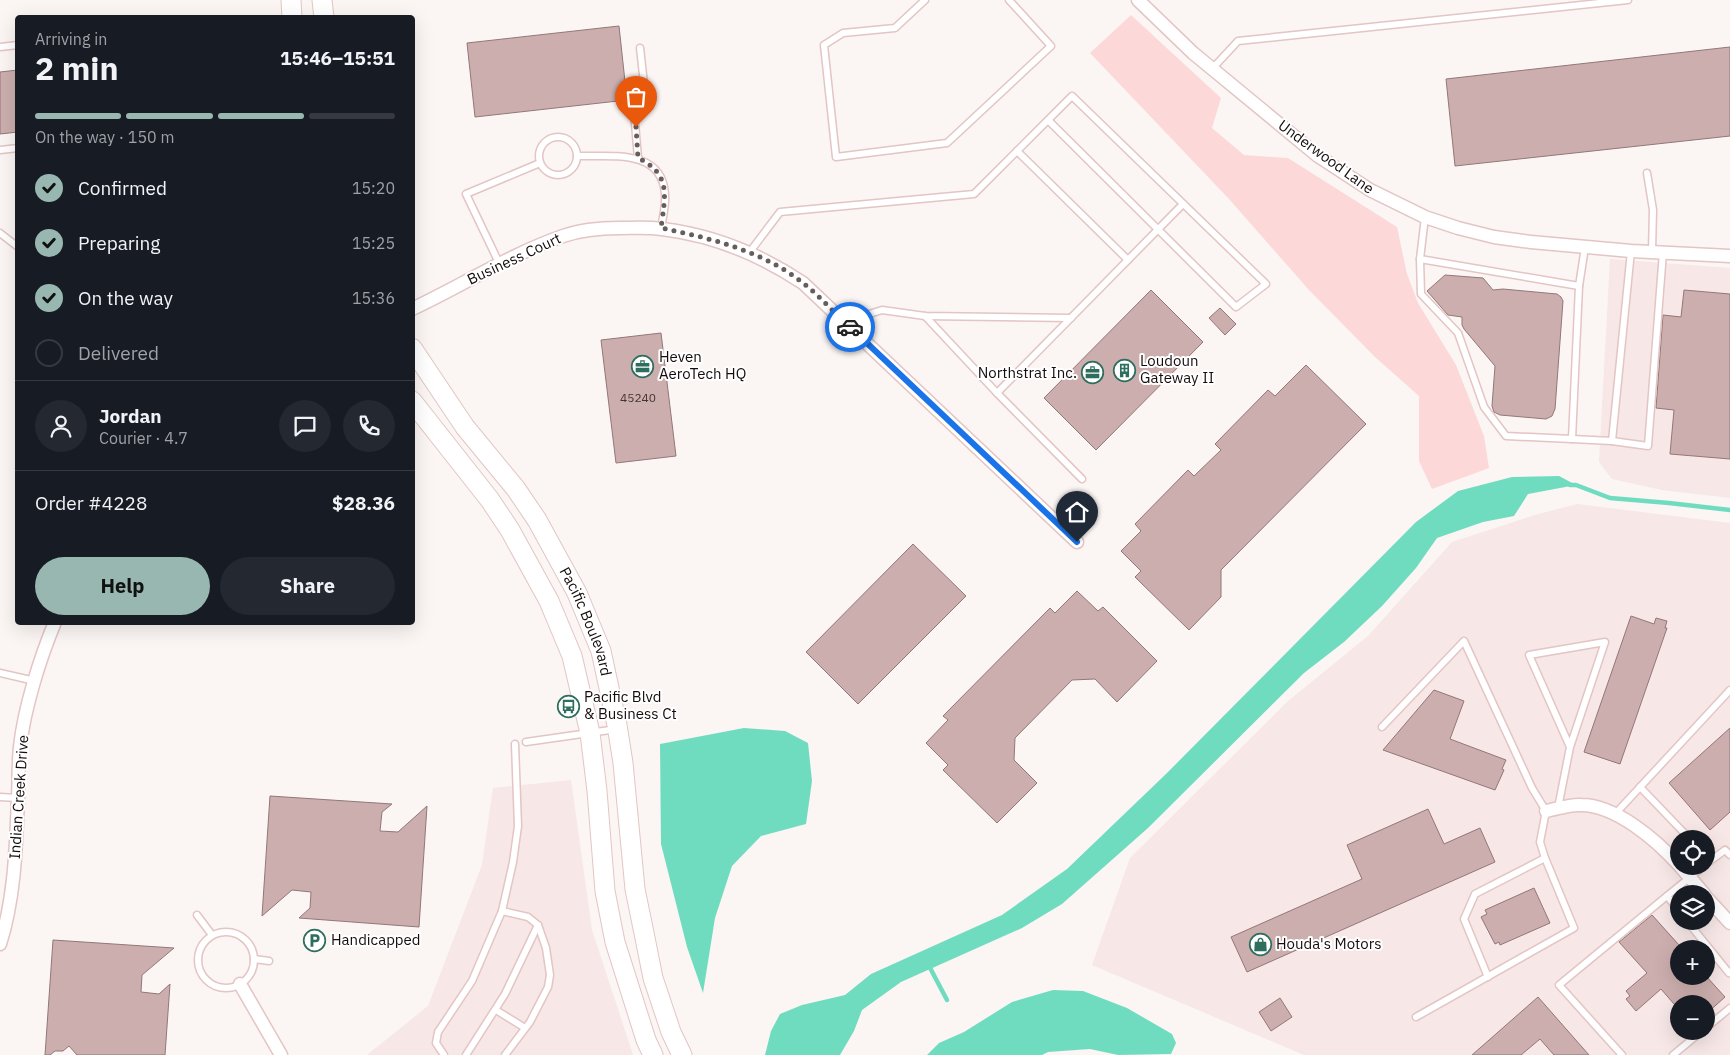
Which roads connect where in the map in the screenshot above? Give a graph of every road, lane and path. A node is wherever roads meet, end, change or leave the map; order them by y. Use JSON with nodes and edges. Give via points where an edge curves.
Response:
{"nodes":[{"id":1,"x":290,"y":0,"type":"edge"},
{"id":2,"x":322,"y":0,"type":"edge"},
{"id":3,"x":925,"y":0,"type":"edge"},
{"id":4,"x":1010,"y":0,"type":"edge"},
{"id":5,"x":1138,"y":0,"type":"edge"},
{"id":6,"x":1628,"y":0,"type":"edge"},
{"id":7,"x":1565,"y":3,"type":"edge"},
{"id":8,"x":1581,"y":3,"type":"edge"},
{"id":9,"x":292,"y":15,"type":"edge"},
{"id":10,"x":324,"y":15,"type":"edge"},
{"id":11,"x":15,"y":45,"type":"edge"},
{"id":12,"x":0,"y":47,"type":"edge"},
{"id":13,"x":640,"y":48,"type":"dead end"},
{"id":14,"x":1212,"y":69,"type":"junction"},
{"id":15,"x":1048,"y":120,"type":"junction"},
{"id":16,"x":15,"y":148,"type":"edge"},
{"id":17,"x":0,"y":150,"type":"edge"},
{"id":18,"x":1018,"y":151,"type":"junction"},
{"id":19,"x":577,"y":156,"type":"junction"},
{"id":20,"x":638,"y":158,"type":"junction"},
{"id":21,"x":540,"y":163,"type":"junction"},
{"id":22,"x":1647,"y":172,"type":"dead end"},
{"id":23,"x":1183,"y":204,"type":"junction"},
{"id":24,"x":1425,"y":217,"type":"junction"},
{"id":25,"x":661,"y":228,"type":"junction"},
{"id":26,"x":1158,"y":229,"type":"junction"},
{"id":27,"x":0,"y":234,"type":"edge"},
{"id":28,"x":15,"y":245,"type":"edge"},
{"id":29,"x":1585,"y":247,"type":"junction"},
{"id":30,"x":1631,"y":251,"type":"junction"},
{"id":31,"x":1657,"y":251,"type":"junction"},
{"id":32,"x":749,"y":253,"type":"junction"},
{"id":33,"x":1730,"y":256,"type":"edge"},
{"id":34,"x":1420,"y":259,"type":"junction"},
{"id":35,"x":1128,"y":260,"type":"junction"},
{"id":36,"x":500,"y":265,"type":"junction"},
{"id":37,"x":1579,"y":286,"type":"junction"},
{"id":38,"x":415,"y":308,"type":"edge"},
{"id":39,"x":925,"y":316,"type":"junction"},
{"id":40,"x":1071,"y":318,"type":"junction"},
{"id":41,"x":844,"y":322,"type":"junction"},
{"id":42,"x":415,"y":352,"type":"edge"},
{"id":43,"x":997,"y":393,"type":"junction"},
{"id":44,"x":415,"y":405,"type":"edge"},
{"id":45,"x":1572,"y":439,"type":"junction"},
{"id":46,"x":1612,"y":441,"type":"junction"},
{"id":47,"x":1082,"y":479,"type":"dead end"},
{"id":48,"x":1077,"y":542,"type":"dead end"},
{"id":49,"x":53,"y":625,"type":"edge"},
{"id":50,"x":0,"y":673,"type":"edge"},
{"id":51,"x":35,"y":681,"type":"junction"},
{"id":52,"x":1730,"y":690,"type":"edge"},
{"id":53,"x":1382,"y":727,"type":"dead end"},
{"id":54,"x":618,"y":729,"type":"junction"},
{"id":55,"x":590,"y":733,"type":"junction"},
{"id":56,"x":526,"y":742,"type":"dead end"},
{"id":57,"x":516,"y":744,"type":"dead end"},
{"id":58,"x":1570,"y":747,"type":"junction"},
{"id":59,"x":1640,"y":787,"type":"junction"},
{"id":60,"x":0,"y":797,"type":"edge"},
{"id":61,"x":18,"y":798,"type":"junction"},
{"id":62,"x":1552,"y":810,"type":"junction"},
{"id":63,"x":1616,"y":813,"type":"junction"},
{"id":64,"x":1681,"y":830,"type":"edge"},
{"id":65,"x":1728,"y":850,"type":"edge"},
{"id":66,"x":1545,"y":858,"type":"junction"},
{"id":67,"x":1670,"y":858,"type":"edge"},
{"id":68,"x":1715,"y":858,"type":"edge"},
{"id":69,"x":1692,"y":875,"type":"edge"},
{"id":70,"x":1689,"y":877,"type":"junction"},
{"id":71,"x":1696,"y":885,"type":"edge"},
{"id":72,"x":1667,"y":896,"type":"junction"},
{"id":73,"x":1670,"y":900,"type":"edge"},
{"id":74,"x":1715,"y":907,"type":"edge"},
{"id":75,"x":502,"y":911,"type":"junction"},
{"id":76,"x":197,"y":915,"type":"dead end"},
{"id":77,"x":1730,"y":924,"type":"edge"},
{"id":78,"x":538,"y":925,"type":"junction"},
{"id":79,"x":1694,"y":930,"type":"edge"},
{"id":80,"x":212,"y":935,"type":"junction"},
{"id":81,"x":0,"y":944,"type":"edge"},
{"id":82,"x":254,"y":959,"type":"junction"},
{"id":83,"x":270,"y":961,"type":"dead end"},
{"id":84,"x":1730,"y":973,"type":"edge"},
{"id":85,"x":1488,"y":977,"type":"junction"},
{"id":86,"x":240,"y":984,"type":"junction"},
{"id":87,"x":1730,"y":1008,"type":"edge"},
{"id":88,"x":496,"y":1010,"type":"junction"},
{"id":89,"x":1416,"y":1017,"type":"dead end"},
{"id":90,"x":1715,"y":1020,"type":"edge"},
{"id":91,"x":525,"y":1028,"type":"junction"},
{"id":92,"x":1691,"y":1040,"type":"edge"},
{"id":93,"x":281,"y":1055,"type":"edge"},
{"id":94,"x":444,"y":1055,"type":"edge"},
{"id":95,"x":466,"y":1055,"type":"edge"},
{"id":96,"x":505,"y":1055,"type":"edge"},
{"id":97,"x":653,"y":1055,"type":"edge"},
{"id":98,"x":682,"y":1055,"type":"edge"},
{"id":99,"x":1622,"y":1055,"type":"edge"},
{"id":100,"x":1673,"y":1055,"type":"edge"}],
"edges":[{"from":1,"to":9,"type":"main road"},
{"from":2,"to":10,"type":"main road"},
{"from":3,"to":4,"type":"lane","via":[[895,28],[843,33],[824,45],[836,157],[947,143],[1051,46]]},
{"from":5,"to":14,"type":"street","name":"Underwood Lane"},
{"from":6,"to":8,"type":"lane"},
{"from":7,"to":8,"type":"lane"},
{"from":7,"to":14,"type":"lane","via":[[1238,41]]},
{"from":11,"to":12,"type":"lane"},
{"from":13,"to":20,"type":"lane","via":[[645,93],[634,112]]},
{"from":14,"to":24,"type":"street","name":"Underwood Lane","via":[[1318,156],[1370,190]]},
{"from":15,"to":18,"type":"lane"},
{"from":15,"to":23,"type":"lane","via":[[1072,96]]},
{"from":15,"to":26,"type":"lane"},
{"from":16,"to":17,"type":"lane"},
{"from":18,"to":32,"type":"lane","via":[[974,194],[780,212]]},
{"from":18,"to":35,"type":"lane"},
{"from":19,"to":20,"type":"lane"},
{"from":19,"to":21,"type":"lane","via":[[576,165],[559,176],[547,173]]},
{"from":19,"to":21,"type":"lane","via":[[572,143],[566,138],[555,137],[542,145],[538,152]]},
{"from":20,"to":25,"type":"lane","via":[[651,164],[664,184]]},
{"from":21,"to":36,"type":"lane","via":[[466,194]]},
{"from":22,"to":31,"type":"lane"},
{"from":23,"to":26,"type":"lane"},
{"from":23,"to":26,"type":"lane","via":[[1266,284],[1236,307]]},
{"from":24,"to":29,"type":"street","name":"Underwood Lane","via":[[1494,237]]},
{"from":24,"to":34,"type":"lane"},
{"from":25,"to":32,"type":"street","name":"Business Court","via":[[713,240]]},
{"from":25,"to":36,"type":"street","name":"Business Court","via":[[605,228],[566,235],[526,250]]},
{"from":26,"to":35,"type":"lane"},
{"from":27,"to":28,"type":"lane"},
{"from":29,"to":30,"type":"street","name":"Underwood Lane"},
{"from":29,"to":37,"type":"lane"},
{"from":30,"to":31,"type":"street","name":"Underwood Lane"},
{"from":30,"to":46,"type":"lane"},
{"from":31,"to":33,"type":"street","name":"Underwood Lane"},
{"from":31,"to":46,"type":"lane","via":[[1648,446]]},
{"from":32,"to":41,"type":"street","name":"Business Court","via":[[778,266],[803,283]]},
{"from":34,"to":37,"type":"lane"},
{"from":34,"to":45,"type":"lane","via":[[1421,294],[1458,333],[1484,407],[1506,436]]},
{"from":35,"to":40,"type":"lane"},
{"from":36,"to":38,"type":"street","name":"Business Court"},
{"from":37,"to":45,"type":"lane"},
{"from":39,"to":40,"type":"lane"},
{"from":39,"to":41,"type":"lane","via":[[882,310]]},
{"from":39,"to":43,"type":"lane"},
{"from":40,"to":43,"type":"lane"},
{"from":41,"to":48,"type":"street","name":"Business Court"},
{"from":42,"to":54,"type":"main road","name":"Pacific Boulevard","via":[[465,427],[516,489],[558,555],[601,651]]},
{"from":43,"to":47,"type":"lane"},
{"from":44,"to":55,"type":"main road","name":"Pacific Boulevard","via":[[490,500],[530,564],[572,656]]},
{"from":45,"to":46,"type":"lane"},
{"from":49,"to":51,"type":"street","name":"Indian Creek Drive"},
{"from":50,"to":51,"type":"lane"},
{"from":51,"to":61,"type":"street","name":"Indian Creek Drive","via":[[20,747]]},
{"from":52,"to":59,"type":"lane"},
{"from":53,"to":62,"type":"lane","via":[[1464,641],[1532,788]]},
{"from":54,"to":55,"type":"lane"},
{"from":54,"to":98,"type":"main road","name":"Pacific Boulevard","via":[[635,889],[653,978]]},
{"from":55,"to":56,"type":"lane"},
{"from":55,"to":97,"type":"main road","name":"Pacific Boulevard","via":[[606,891],[615,942]]},
{"from":57,"to":75,"type":"lane","via":[[518,826]]},
{"from":58,"to":58,"type":"lane","via":[[1599,660],[1605,642],[1529,654]]},
{"from":58,"to":62,"type":"lane"},
{"from":59,"to":63,"type":"lane"},
{"from":59,"to":64,"type":"lane"},
{"from":60,"to":61,"type":"lane"},
{"from":61,"to":81,"type":"street","name":"Indian Creek Drive","via":[[11,897]]},
{"from":62,"to":63,"type":"street","via":[[1585,805]]},
{"from":62,"to":66,"type":"lane","via":[[1540,842]]},
{"from":63,"to":67,"type":"street"},
{"from":65,"to":68,"type":"lane"},
{"from":66,"to":85,"type":"lane","via":[[1476,894],[1464,919]]},
{"from":66,"to":85,"type":"lane","via":[[1574,928]]},
{"from":69,"to":70,"type":"lane"},
{"from":70,"to":71,"type":"street"},
{"from":70,"to":72,"type":"lane"},
{"from":72,"to":73,"type":"lane"},
{"from":72,"to":99,"type":"lane","via":[[1560,985]]},
{"from":74,"to":77,"type":"street"},
{"from":75,"to":78,"type":"lane","via":[[528,917]]},
{"from":75,"to":94,"type":"lane","via":[[472,981],[438,1032],[436,1043]]},
{"from":76,"to":80,"type":"lane"},
{"from":78,"to":88,"type":"lane"},
{"from":78,"to":91,"type":"lane","via":[[550,975],[548,987]]},
{"from":79,"to":84,"type":"lane"},
{"from":80,"to":82,"type":"lane","via":[[233,932],[250,944]]},
{"from":80,"to":86,"type":"lane","via":[[199,952],[201,974],[219,988]]},
{"from":82,"to":83,"type":"lane"},
{"from":82,"to":86,"type":"lane","via":[[249,977]]},
{"from":85,"to":89,"type":"lane"},
{"from":86,"to":93,"type":"street"},
{"from":87,"to":90,"type":"lane"},
{"from":88,"to":91,"type":"lane"},
{"from":88,"to":95,"type":"lane"},
{"from":91,"to":96,"type":"lane"},
{"from":92,"to":100,"type":"lane"}]}
